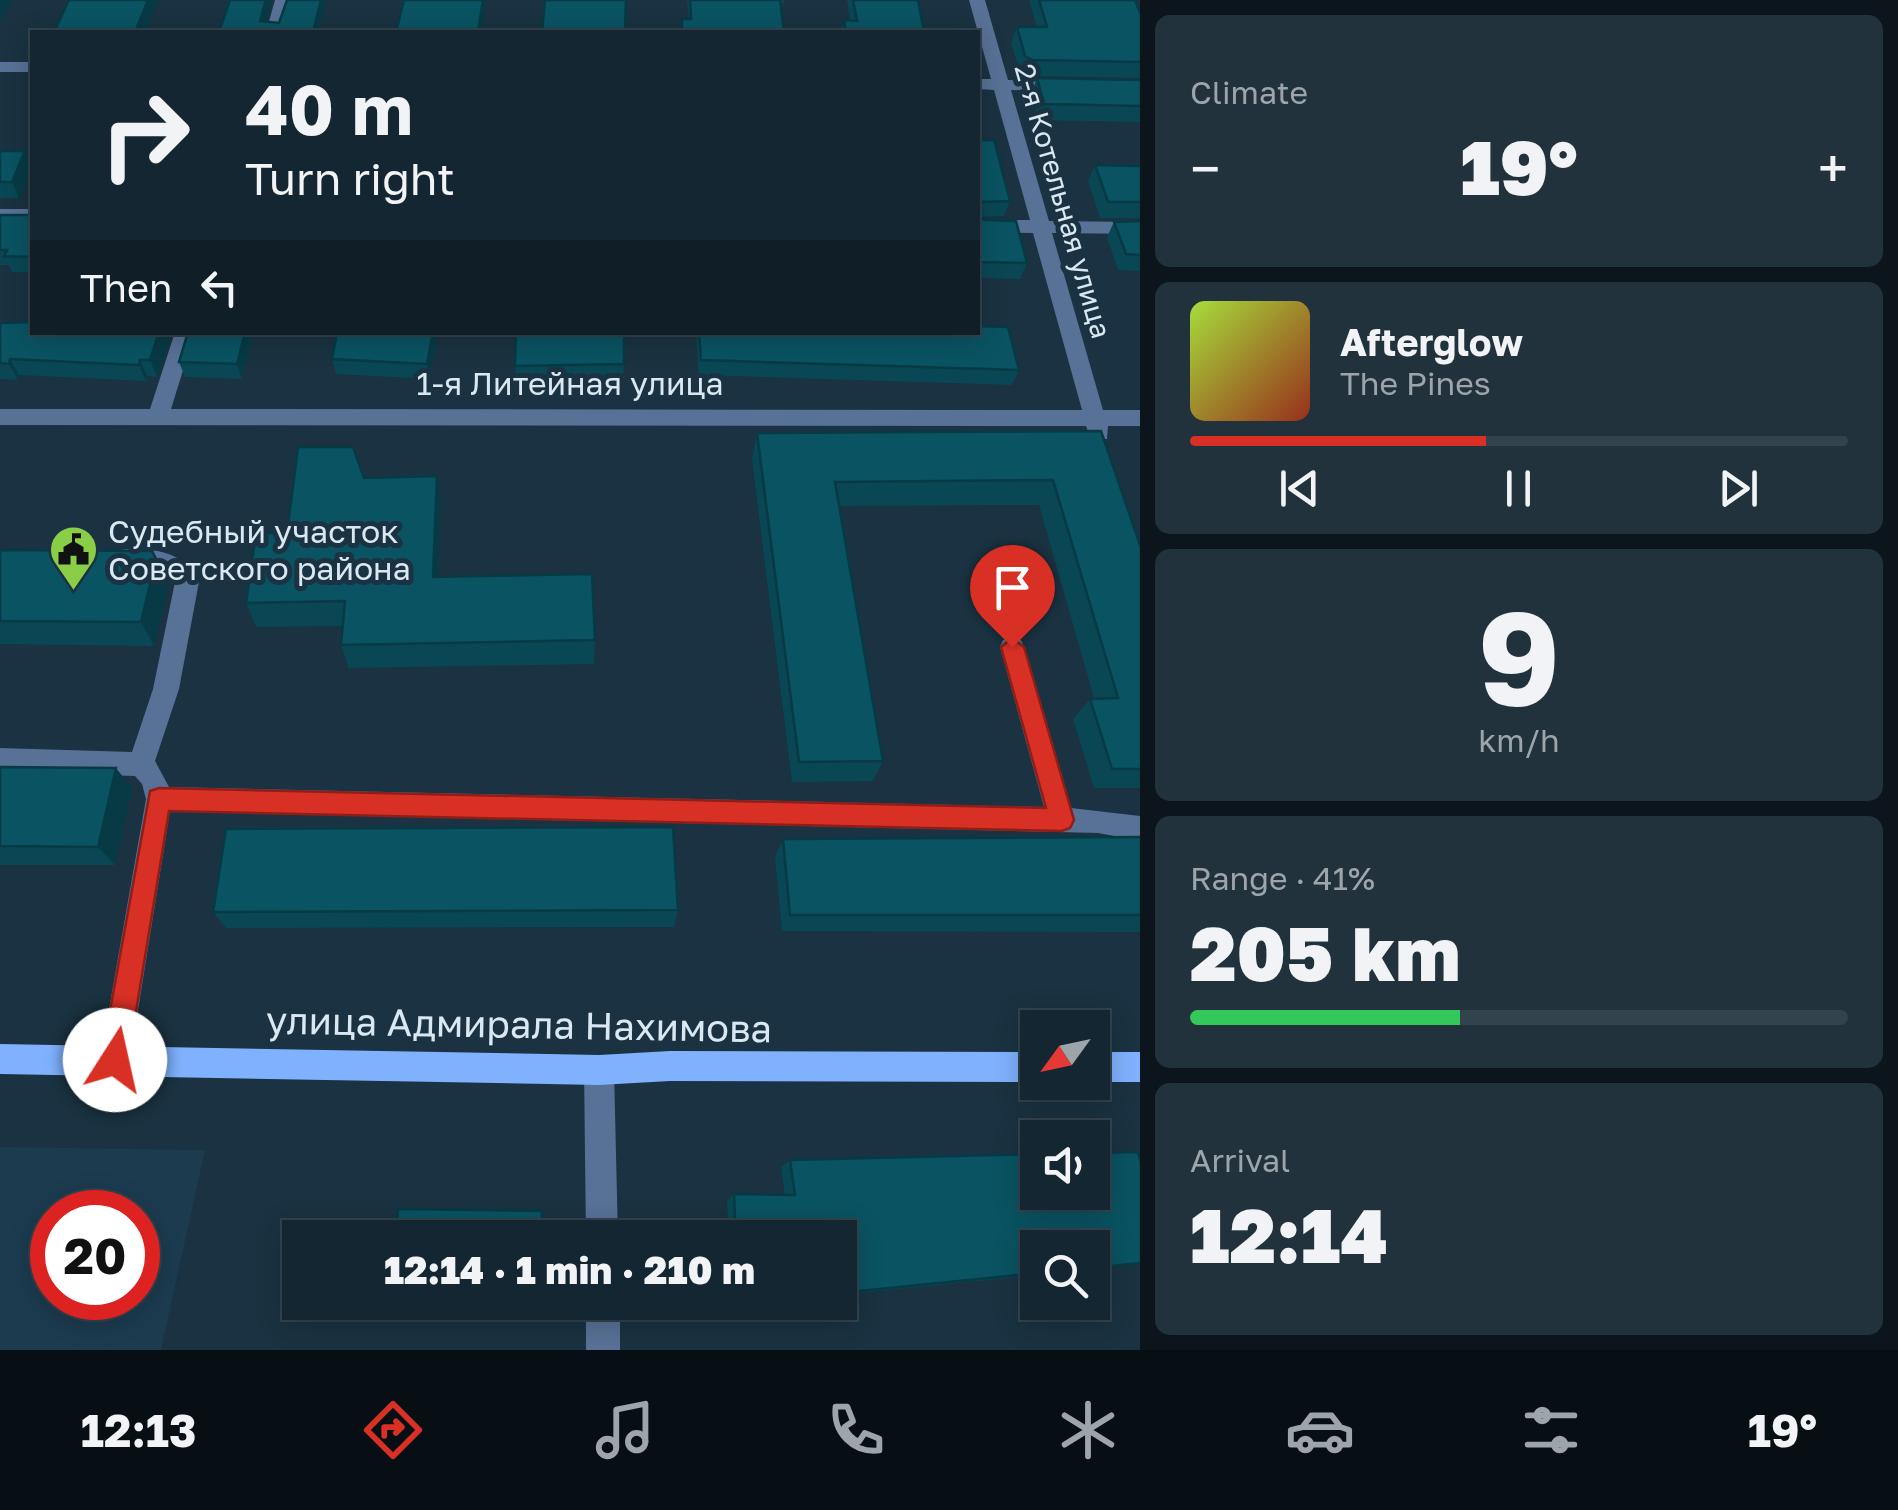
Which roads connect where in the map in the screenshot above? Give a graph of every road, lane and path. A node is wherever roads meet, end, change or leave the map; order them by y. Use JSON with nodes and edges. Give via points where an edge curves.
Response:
{"nodes":[{"id":1,"x":283,"y":0,"type":"edge"},
{"id":2,"x":976,"y":0,"type":"edge"},
{"id":3,"x":275,"y":30,"type":"edge"},
{"id":4,"x":0,"y":67,"type":"edge"},
{"id":5,"x":30,"y":68,"type":"edge"},
{"id":6,"x":980,"y":84,"type":"edge"},
{"id":7,"x":1002,"y":85,"type":"junction"},
{"id":8,"x":1081,"y":86,"type":"edge"},
{"id":9,"x":0,"y":214,"type":"edge"},
{"id":10,"x":30,"y":215,"type":"edge"},
{"id":11,"x":980,"y":226,"type":"edge"},
{"id":12,"x":1043,"y":227,"type":"junction"},
{"id":13,"x":1140,"y":228,"type":"edge"},
{"id":14,"x":184,"y":335,"type":"edge"},
{"id":15,"x":0,"y":417,"type":"edge"},
{"id":16,"x":158,"y":417,"type":"junction"},
{"id":17,"x":1095,"y":417,"type":"junction"},
{"id":18,"x":1140,"y":418,"type":"edge"},
{"id":19,"x":1105,"y":452,"type":"edge"},
{"id":20,"x":92,"y":556,"type":"edge"},
{"id":21,"x":1012,"y":647,"type":"dead end"},
{"id":22,"x":0,"y":760,"type":"edge"},
{"id":23,"x":141,"y":764,"type":"junction"},
{"id":24,"x":159,"y":799,"type":"junction"},
{"id":25,"x":1062,"y":820,"type":"junction"},
{"id":26,"x":1140,"y":829,"type":"edge"},
{"id":27,"x":0,"y":1059,"type":"edge"},
{"id":28,"x":115,"y":1060,"type":"junction"},
{"id":29,"x":1020,"y":1067,"type":"edge"},
{"id":30,"x":1110,"y":1067,"type":"edge"},
{"id":31,"x":1140,"y":1067,"type":"edge"},
{"id":32,"x":599,"y":1070,"type":"junction"},
{"id":33,"x":602,"y":1220,"type":"edge"},
{"id":34,"x":602,"y":1320,"type":"edge"},
{"id":35,"x":603,"y":1350,"type":"edge"}],
"edges":[{"from":1,"to":3,"type":"street"},
{"from":2,"to":7,"type":"street","name":"2-я Котельная улица"},
{"from":4,"to":5,"type":"street"},
{"from":6,"to":7,"type":"street"},
{"from":7,"to":8,"type":"street"},
{"from":7,"to":12,"type":"street","name":"2-я Котельная улица"},
{"from":9,"to":10,"type":"street"},
{"from":11,"to":12,"type":"street"},
{"from":12,"to":13,"type":"street"},
{"from":12,"to":17,"type":"street","name":"2-я Котельная улица"},
{"from":14,"to":16,"type":"street"},
{"from":15,"to":16,"type":"street","name":"1-я Литейная улица"},
{"from":16,"to":17,"type":"street","name":"1-я Литейная улица"},
{"from":17,"to":18,"type":"street","name":"1-я Литейная улица"},
{"from":17,"to":19,"type":"street","name":"2-я Котельная улица"},
{"from":20,"to":23,"type":"street","via":[[166,560],[182,570],[186,582],[166,690]]},
{"from":21,"to":25,"type":"street"},
{"from":22,"to":23,"type":"street"},
{"from":23,"to":24,"type":"street"},
{"from":24,"to":25,"type":"street"},
{"from":24,"to":28,"type":"street"},
{"from":25,"to":26,"type":"street"},
{"from":27,"to":28,"type":"main road","name":"улица Адмирала Нахимова"},
{"from":28,"to":32,"type":"main road","name":"улица Адмирала Нахимова"},
{"from":29,"to":32,"type":"main road","name":"улица Адмирала Нахимова"},
{"from":30,"to":31,"type":"main road"},
{"from":32,"to":33,"type":"street"},
{"from":34,"to":35,"type":"street"}]}
